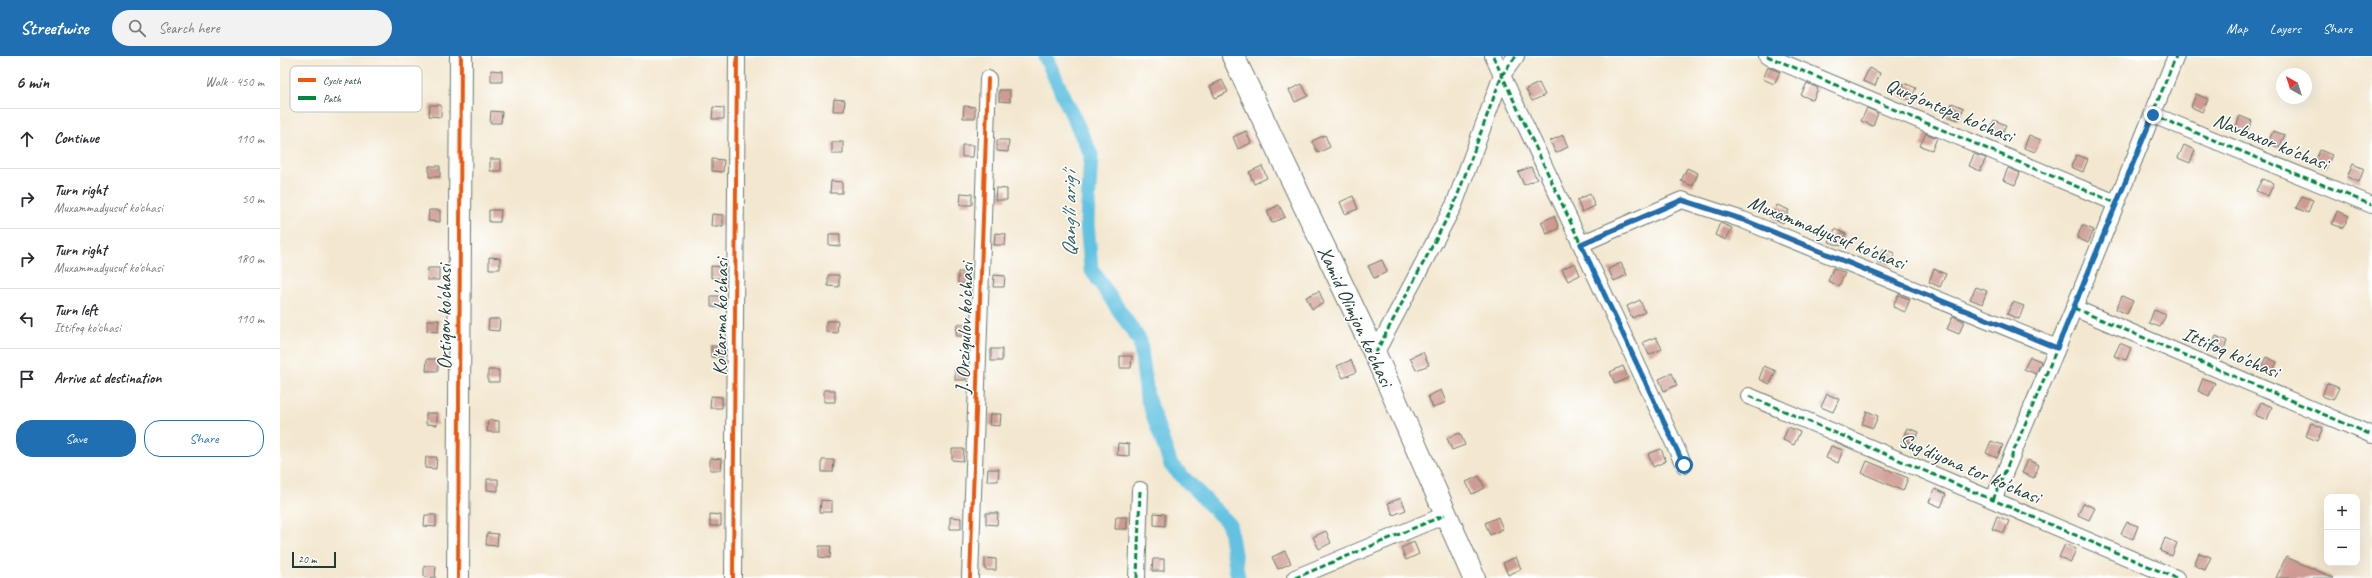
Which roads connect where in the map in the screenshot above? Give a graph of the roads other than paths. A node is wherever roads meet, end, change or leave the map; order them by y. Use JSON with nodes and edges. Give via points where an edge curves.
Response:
{"nodes":[{"id":1,"x":461,"y":56,"type":"edge"},
{"id":2,"x":737,"y":56,"type":"edge"},
{"id":3,"x":1233,"y":56,"type":"edge"},
{"id":4,"x":1493,"y":56,"type":"edge"},
{"id":5,"x":1516,"y":56,"type":"edge"},
{"id":6,"x":1767,"y":56,"type":"edge"},
{"id":7,"x":2176,"y":56,"type":"edge"},
{"id":8,"x":1502,"y":75,"type":"junction"},
{"id":9,"x":988,"y":79,"type":"dead end"},
{"id":10,"x":2153,"y":115,"type":"junction"},
{"id":11,"x":2116,"y":203,"type":"junction"},
{"id":12,"x":2372,"y":205,"type":"edge"},
{"id":13,"x":1581,"y":244,"type":"junction"},
{"id":14,"x":2074,"y":308,"type":"junction"},
{"id":15,"x":2057,"y":348,"type":"junction"},
{"id":16,"x":1375,"y":354,"type":"junction"},
{"id":17,"x":1749,"y":396,"type":"dead end"},
{"id":18,"x":2372,"y":435,"type":"edge"},
{"id":19,"x":1684,"y":465,"type":"dead end"},
{"id":20,"x":1140,"y":490,"type":"dead end"},
{"id":21,"x":1993,"y":500,"type":"junction"},
{"id":22,"x":1445,"y":515,"type":"junction"},
{"id":23,"x":458,"y":578,"type":"edge"},
{"id":24,"x":733,"y":578,"type":"edge"},
{"id":25,"x":970,"y":578,"type":"edge"},
{"id":26,"x":1137,"y":578,"type":"edge"},
{"id":27,"x":1295,"y":578,"type":"edge"},
{"id":28,"x":1474,"y":578,"type":"edge"},
{"id":29,"x":2176,"y":578,"type":"edge"}],
"edges":[{"from":1,"to":23,"type":"main road","name":"Ortiqov ko'chasi"},
{"from":2,"to":24,"type":"street","name":"Ko'tarma ko'chasi"},
{"from":3,"to":16,"type":"main road","name":"Xamid Olimjon ko'chasi"},
{"from":4,"to":8,"type":"street"},
{"from":5,"to":8,"type":"street"},
{"from":6,"to":11,"type":"street","name":"Qurg'ontepa ko'chasi"},
{"from":7,"to":10,"type":"street"},
{"from":8,"to":13,"type":"street"},
{"from":8,"to":16,"type":"street","via":[[1454,205]]},
{"from":9,"to":25,"type":"street","name":"J. Orziqulov ko'chasi"},
{"from":10,"to":11,"type":"street"},
{"from":10,"to":12,"type":"street","name":"Navbaxor ko'chasi"},
{"from":11,"to":14,"type":"street"},
{"from":13,"to":15,"type":"street","name":"Muxammadyusuf ko'chasi","via":[[1682,200],[1744,220]]},
{"from":13,"to":19,"type":"street"},
{"from":14,"to":15,"type":"street"},
{"from":14,"to":18,"type":"street","name":"Ittifoq ko'chasi"},
{"from":15,"to":21,"type":"street"},
{"from":16,"to":22,"type":"main road","name":"Xamid Olimjon ko'chasi"},
{"from":17,"to":21,"type":"street","name":"Sug'diyona tor ko'chasi"},
{"from":20,"to":26,"type":"street"},
{"from":21,"to":29,"type":"street","name":"Sug'diyona tor ko'chasi"},
{"from":22,"to":27,"type":"street"},
{"from":22,"to":28,"type":"main road","name":"Xamid Olimjon ko'chasi"}]}
